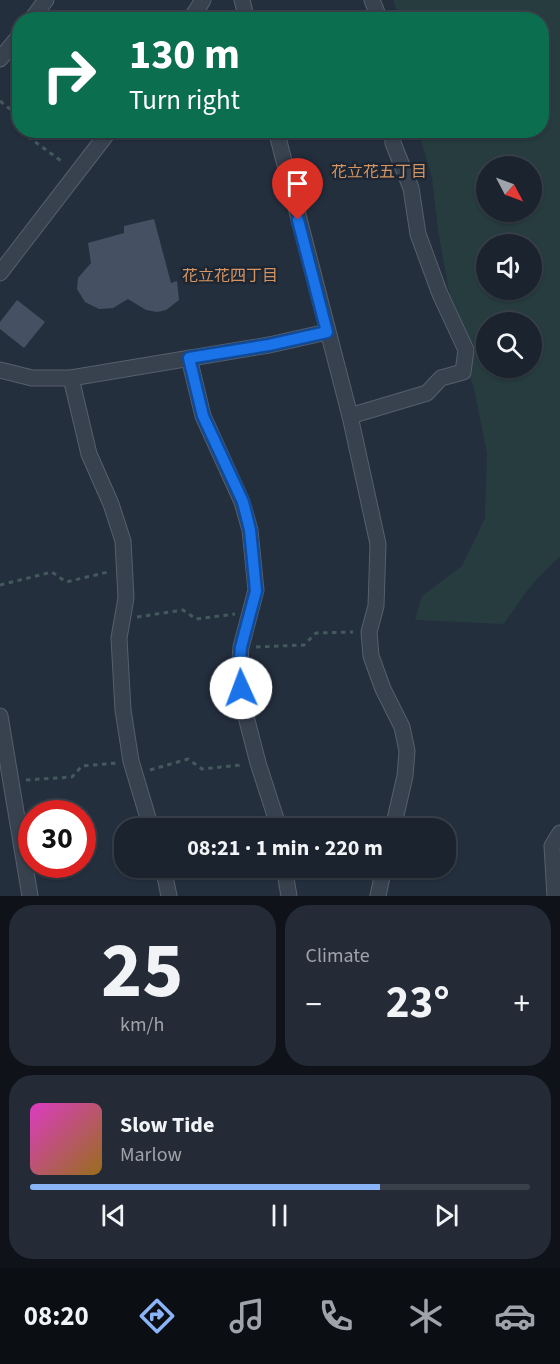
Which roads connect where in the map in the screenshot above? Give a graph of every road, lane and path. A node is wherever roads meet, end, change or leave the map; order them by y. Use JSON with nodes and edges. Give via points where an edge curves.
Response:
{"nodes":[{"id":1,"x":12,"y":45,"type":"edge"},
{"id":2,"x":0,"y":59,"type":"edge"},
{"id":3,"x":0,"y":101,"type":"edge"},
{"id":4,"x":12,"y":111,"type":"edge"},
{"id":5,"x":30,"y":138,"type":"edge"},
{"id":6,"x":104,"y":138,"type":"edge"},
{"id":7,"x":278,"y":138,"type":"edge"},
{"id":8,"x":393,"y":138,"type":"edge"},
{"id":9,"x":77,"y":173,"type":"junction"},
{"id":10,"x":0,"y":273,"type":"edge"},
{"id":11,"x":327,"y":332,"type":"junction"},
{"id":12,"x":189,"y":358,"type":"junction"},
{"id":13,"x":0,"y":370,"type":"edge"},
{"id":14,"x":71,"y":378,"type":"junction"},
{"id":15,"x":350,"y":416,"type":"junction"},
{"id":16,"x":125,"y":568,"type":"junction"},
{"id":17,"x":0,"y":585,"type":"edge"},
{"id":18,"x":252,"y":612,"type":"junction"},
{"id":19,"x":123,"y":620,"type":"junction"},
{"id":20,"x":369,"y":632,"type":"junction"},
{"id":21,"x":241,"y":647,"type":"junction"},
{"id":22,"x":0,"y":717,"type":"edge"},
{"id":23,"x":258,"y":763,"type":"junction"},
{"id":24,"x":132,"y":768,"type":"junction"},
{"id":25,"x":12,"y":781,"type":"junction"},
{"id":26,"x":148,"y":818,"type":"edge"},
{"id":27,"x":276,"y":818,"type":"edge"},
{"id":28,"x":395,"y":818,"type":"edge"},
{"id":29,"x":560,"y":833,"type":"edge"},
{"id":30,"x":165,"y":878,"type":"edge"},
{"id":31,"x":286,"y":878,"type":"edge"},
{"id":32,"x":382,"y":878,"type":"edge"},
{"id":33,"x":30,"y":896,"type":"edge"},
{"id":34,"x":168,"y":896,"type":"edge"},
{"id":35,"x":288,"y":896,"type":"edge"},
{"id":36,"x":378,"y":896,"type":"edge"},
{"id":37,"x":555,"y":896,"type":"edge"}],
"edges":[{"from":1,"to":2,"type":"street"},
{"from":3,"to":4,"type":"path"},
{"from":5,"to":9,"type":"path"},
{"from":6,"to":9,"type":"street"},
{"from":7,"to":11,"type":"street"},
{"from":8,"to":15,"type":"street","via":[[411,188],[418,234],[466,350],[463,372],[441,378],[427,393]]},
{"from":9,"to":10,"type":"street"},
{"from":11,"to":12,"type":"street"},
{"from":11,"to":15,"type":"street"},
{"from":12,"to":14,"type":"street"},
{"from":12,"to":18,"type":"street","via":[[203,416],[243,502],[250,530],[256,591]]},
{"from":13,"to":14,"type":"street","via":[[32,378]]},
{"from":14,"to":16,"type":"street","via":[[89,454],[123,541]]},
{"from":15,"to":20,"type":"street","via":[[378,544],[376,606]]},
{"from":16,"to":17,"type":"path","via":[[66,582],[52,572]]},
{"from":16,"to":19,"type":"street"},
{"from":18,"to":19,"type":"path","via":[[196,619],[183,610]]},
{"from":18,"to":21,"type":"street"},
{"from":19,"to":24,"type":"street","via":[[119,638],[123,710]]},
{"from":20,"to":21,"type":"path","via":[[316,633],[304,645]]},
{"from":20,"to":28,"type":"street","via":[[371,656],[402,727],[407,751]]},
{"from":21,"to":23,"type":"street","via":[[243,705]]},
{"from":22,"to":25,"type":"street"},
{"from":23,"to":24,"type":"path","via":[[202,769],[188,759]]},
{"from":23,"to":27,"type":"street"},
{"from":24,"to":25,"type":"path","via":[[82,766],[72,777]]},
{"from":24,"to":26,"type":"street"},
{"from":25,"to":33,"type":"street"},
{"from":29,"to":37,"type":"street","via":[[552,846]]},
{"from":30,"to":34,"type":"street"},
{"from":31,"to":35,"type":"street"},
{"from":32,"to":36,"type":"street"}]}
